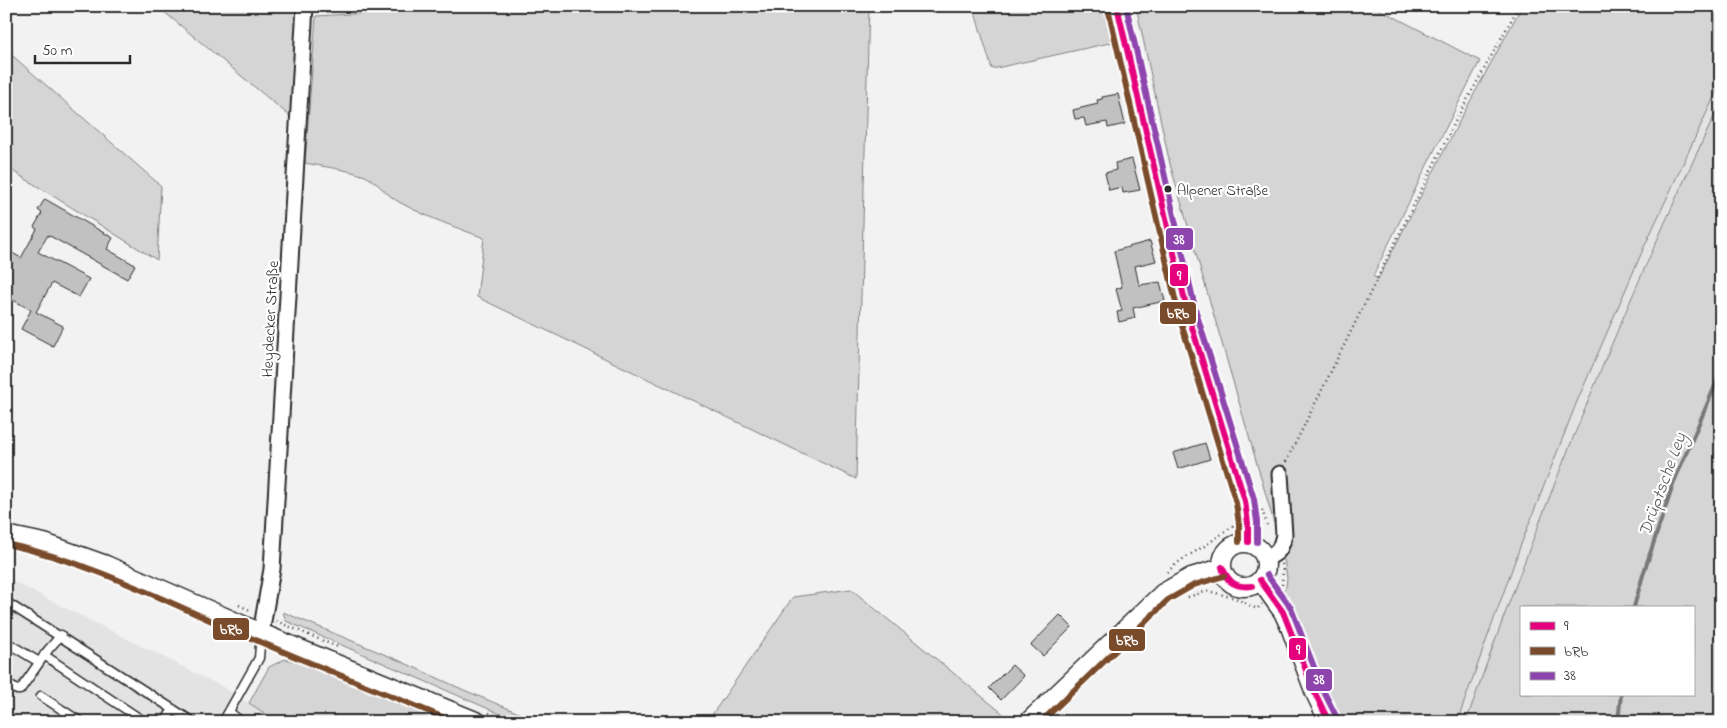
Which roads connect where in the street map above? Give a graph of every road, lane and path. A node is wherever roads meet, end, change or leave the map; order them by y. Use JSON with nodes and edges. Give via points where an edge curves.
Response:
{"nodes":[{"id":1,"x":305,"y":6,"type":"edge"},
{"id":2,"x":1117,"y":6,"type":"edge"},
{"id":3,"x":1519,"y":6,"type":"edge"},
{"id":4,"x":1280,"y":474,"type":"joint"},
{"id":5,"x":6,"y":535,"type":"edge"},
{"id":6,"x":1248,"y":542,"type":"junction"},
{"id":7,"x":1272,"y":554,"type":"junction"},
{"id":8,"x":1222,"y":568,"type":"junction"},
{"id":9,"x":1260,"y":580,"type":"junction"},
{"id":10,"x":1271,"y":595,"type":"junction"},
{"id":11,"x":1184,"y":598,"type":"dead end"},
{"id":12,"x":6,"y":602,"type":"edge"},
{"id":13,"x":261,"y":633,"type":"junction"},
{"id":14,"x":60,"y":635,"type":"junction"},
{"id":15,"x":6,"y":642,"type":"edge"},
{"id":16,"x":44,"y":655,"type":"junction"},
{"id":17,"x":39,"y":662,"type":"junction"},
{"id":18,"x":6,"y":683,"type":"edge"},
{"id":19,"x":41,"y":696,"type":"dead end"},
{"id":20,"x":173,"y":709,"type":"junction"},
{"id":21,"x":228,"y":712,"type":"junction"},
{"id":22,"x":81,"y":722,"type":"edge"},
{"id":23,"x":145,"y":722,"type":"edge"},
{"id":24,"x":165,"y":722,"type":"edge"},
{"id":25,"x":193,"y":722,"type":"edge"},
{"id":26,"x":223,"y":722,"type":"edge"},
{"id":27,"x":242,"y":722,"type":"edge"},
{"id":28,"x":478,"y":722,"type":"edge"},
{"id":29,"x":1028,"y":722,"type":"edge"},
{"id":30,"x":1328,"y":722,"type":"edge"}],
"edges":[{"from":1,"to":13,"type":"street","name":"Heydecker Straße","via":[[272,569]]},
{"from":2,"to":6,"type":"street","via":[[1188,314],[1246,501]]},
{"from":3,"to":4,"type":"path","via":[[1457,118]]},
{"from":4,"to":7,"type":"street","via":[[1284,535],[1282,544]]},
{"from":5,"to":13,"type":"street","via":[[44,543],[106,565]]},
{"from":6,"to":7,"type":"street"},
{"from":6,"to":8,"type":"street","via":[[1234,544],[1228,549]]},
{"from":7,"to":9,"type":"street"},
{"from":7,"to":10,"type":"path","via":[[1283,570],[1282,585]]},
{"from":8,"to":9,"type":"street","via":[[1234,585],[1248,587]]},
{"from":8,"to":29,"type":"street","via":[[1191,577],[1163,594]]},
{"from":9,"to":10,"type":"street"},
{"from":10,"to":11,"type":"path","via":[[1257,609],[1235,598],[1208,591]]},
{"from":10,"to":30,"type":"street","via":[[1290,627]]},
{"from":12,"to":14,"type":"lane"},
{"from":13,"to":21,"type":"lane","via":[[260,658]]},
{"from":13,"to":28,"type":"street"},
{"from":14,"to":16,"type":"lane"},
{"from":14,"to":20,"type":"lane"},
{"from":15,"to":17,"type":"lane"},
{"from":16,"to":17,"type":"lane"},
{"from":16,"to":23,"type":"lane"},
{"from":17,"to":18,"type":"lane","via":[[20,690]]},
{"from":19,"to":22,"type":"lane"},
{"from":20,"to":24,"type":"lane"},
{"from":20,"to":25,"type":"lane"},
{"from":21,"to":26,"type":"lane"},
{"from":21,"to":27,"type":"lane"}]}
